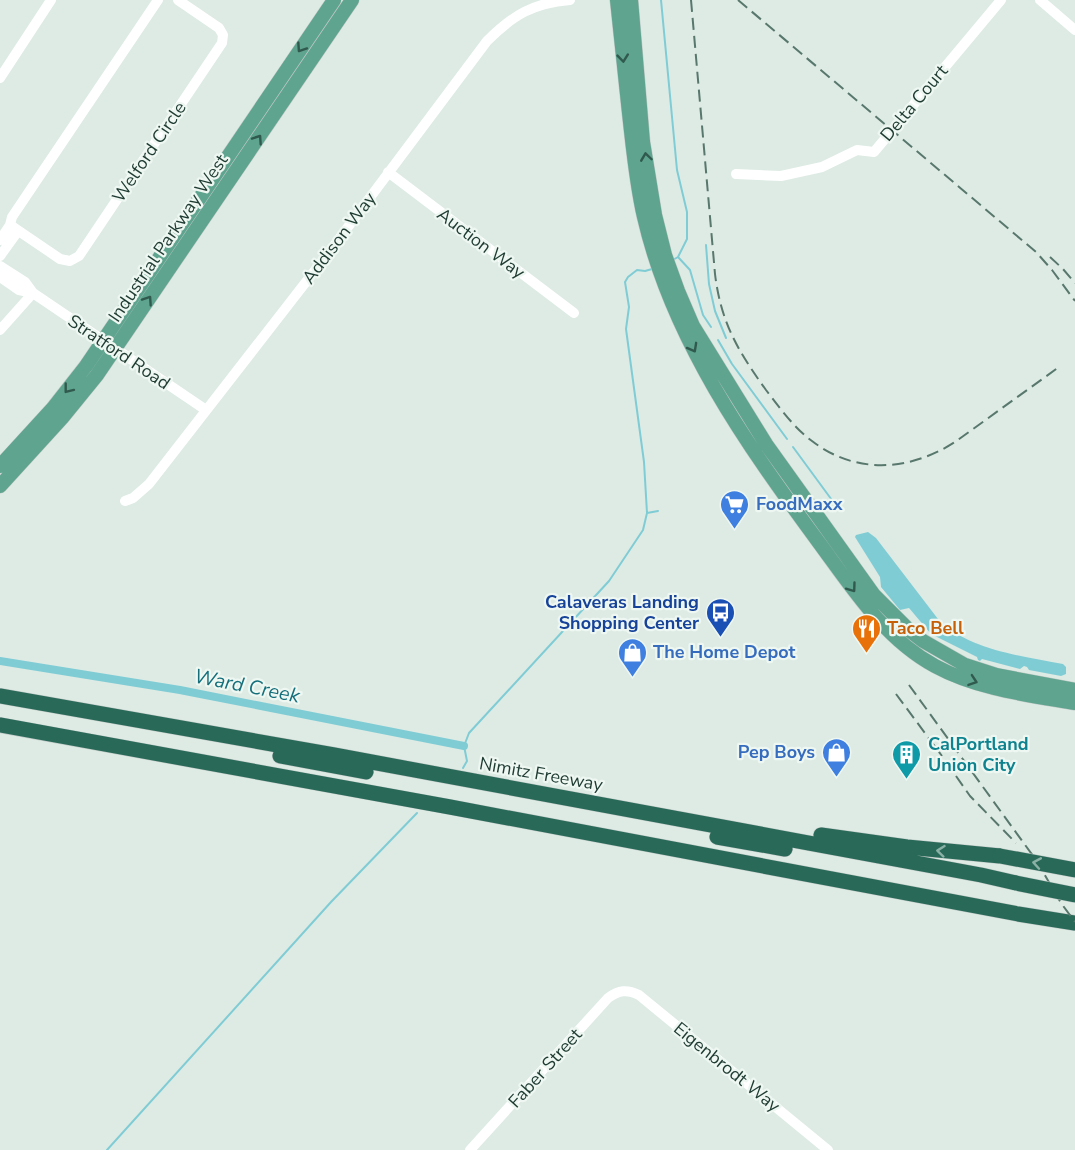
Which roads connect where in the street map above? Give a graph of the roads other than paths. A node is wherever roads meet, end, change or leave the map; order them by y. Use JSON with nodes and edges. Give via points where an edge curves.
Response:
{"nodes":[{"id":1,"x":158,"y":0,"type":"edge"},
{"id":2,"x":178,"y":0,"type":"edge"},
{"id":3,"x":334,"y":0,"type":"edge"},
{"id":4,"x":352,"y":0,"type":"edge"},
{"id":5,"x":570,"y":0,"type":"edge"},
{"id":6,"x":617,"y":0,"type":"edge"},
{"id":7,"x":631,"y":0,"type":"edge"},
{"id":8,"x":1001,"y":0,"type":"edge"},
{"id":9,"x":1040,"y":0,"type":"edge"},
{"id":10,"x":46,"y":2,"type":"edge"},
{"id":11,"x":1075,"y":30,"type":"edge"},
{"id":12,"x":0,"y":78,"type":"edge"},
{"id":13,"x":388,"y":172,"type":"junction"},
{"id":14,"x":736,"y":174,"type":"dead end"},
{"id":15,"x":649,"y":216,"type":"junction"},
{"id":16,"x":14,"y":228,"type":"junction"},
{"id":17,"x":0,"y":240,"type":"edge"},
{"id":18,"x":0,"y":256,"type":"edge"},
{"id":19,"x":0,"y":266,"type":"edge"},
{"id":20,"x":0,"y":278,"type":"edge"},
{"id":21,"x":674,"y":293,"type":"junction"},
{"id":22,"x":33,"y":294,"type":"junction"},
{"id":23,"x":574,"y":313,"type":"dead end"},
{"id":24,"x":0,"y":330,"type":"edge"},
{"id":25,"x":109,"y":345,"type":"junction"},
{"id":26,"x":206,"y":410,"type":"junction"},
{"id":27,"x":766,"y":444,"type":"junction"},
{"id":28,"x":750,"y":448,"type":"junction"},
{"id":29,"x":0,"y":466,"type":"edge"},
{"id":30,"x":0,"y":486,"type":"edge"},
{"id":31,"x":124,"y":501,"type":"dead end"},
{"id":32,"x":0,"y":696,"type":"edge"},
{"id":33,"x":1070,"y":696,"type":"edge"},
{"id":34,"x":0,"y":705,"type":"edge"},
{"id":35,"x":0,"y":716,"type":"edge"},
{"id":36,"x":0,"y":725,"type":"edge"},
{"id":37,"x":751,"y":832,"type":"junction"},
{"id":38,"x":1075,"y":870,"type":"edge"},
{"id":39,"x":981,"y":875,"type":"junction"},
{"id":40,"x":1075,"y":895,"type":"edge"},
{"id":41,"x":1018,"y":914,"type":"junction"},
{"id":42,"x":1040,"y":917,"type":"junction"},
{"id":43,"x":1075,"y":923,"type":"edge"},
{"id":44,"x":1075,"y":931,"type":"edge"},
{"id":45,"x":623,"y":990,"type":"joint"},
{"id":46,"x":470,"y":1150,"type":"edge"},
{"id":47,"x":828,"y":1150,"type":"edge"}],
"edges":[{"from":1,"to":16,"type":"street","via":[[12,217]]},
{"from":2,"to":16,"type":"street","name":"Welford Circle","via":[[219,28],[222,43],[79,256],[70,261],[60,259]]},
{"from":3,"to":25,"type":"main road","name":"Industrial Parkway West","one_way":true},
{"from":25,"to":4,"type":"main road","name":"Industrial Parkway West","one_way":true},
{"from":5,"to":13,"type":"street","name":"Addison Way","via":[[532,8],[503,25]]},
{"from":6,"to":15,"type":"main road","one_way":true,"via":[[632,143]]},
{"from":15,"to":7,"type":"main road","one_way":true},
{"from":8,"to":14,"type":"street","name":"Delta Court","via":[[873,152],[857,150],[822,167],[781,176]]},
{"from":9,"to":11,"type":"street"},
{"from":10,"to":12,"type":"street"},
{"from":13,"to":23,"type":"street","name":"Auction Way"},
{"from":13,"to":26,"type":"street","name":"Addison Way"},
{"from":15,"to":21,"type":"main road"},
{"from":16,"to":17,"type":"street"},
{"from":16,"to":18,"type":"street"},
{"from":19,"to":22,"type":"street","name":"Stratford Road","via":[[25,282]]},
{"from":20,"to":22,"type":"street","name":"Stratford Road"},
{"from":21,"to":27,"type":"main road"},
{"from":21,"to":28,"type":"main road","one_way":true,"via":[[683,331]]},
{"from":22,"to":24,"type":"street"},
{"from":22,"to":25,"type":"street","name":"Stratford Road"},
{"from":25,"to":26,"type":"street","name":"Stratford Road"},
{"from":25,"to":29,"type":"main road","name":"Industrial Parkway West","one_way":true},
{"from":25,"to":30,"type":"main road","name":"Industrial Parkway West","via":[[79,398]]},
{"from":26,"to":31,"type":"street","name":"Addison Way","via":[[149,484]]},
{"from":27,"to":28,"type":"main road"},
{"from":27,"to":33,"type":"main road","via":[[874,595],[910,631],[964,665]]},
{"from":28,"to":33,"type":"main road","one_way":true,"via":[[862,602],[910,649],[935,666],[985,686],[1023,695]]},
{"from":32,"to":37,"type":"highway","name":"Nimitz Freeway"},
{"from":34,"to":39,"type":"highway","via":[[967,882]]},
{"from":35,"to":42,"type":"highway","via":[[1031,906]]},
{"from":36,"to":41,"type":"highway"},
{"from":38,"to":37,"type":"highway","one_way":true,"bridge":true,"via":[[771,826]]},
{"from":37,"to":39,"type":"highway","name":"Nimitz Freeway"},
{"from":39,"to":40,"type":"highway","name":"Nimitz Freeway","bridge":true},
{"from":41,"to":42,"type":"highway"},
{"from":41,"to":44,"type":"highway","via":[[1030,923]]},
{"from":42,"to":43,"type":"highway"},
{"from":45,"to":46,"type":"street","name":"Faber Street","via":[[608,998]]},
{"from":45,"to":47,"type":"street","name":"Eigenbrodt Way","via":[[639,995]]}]}
